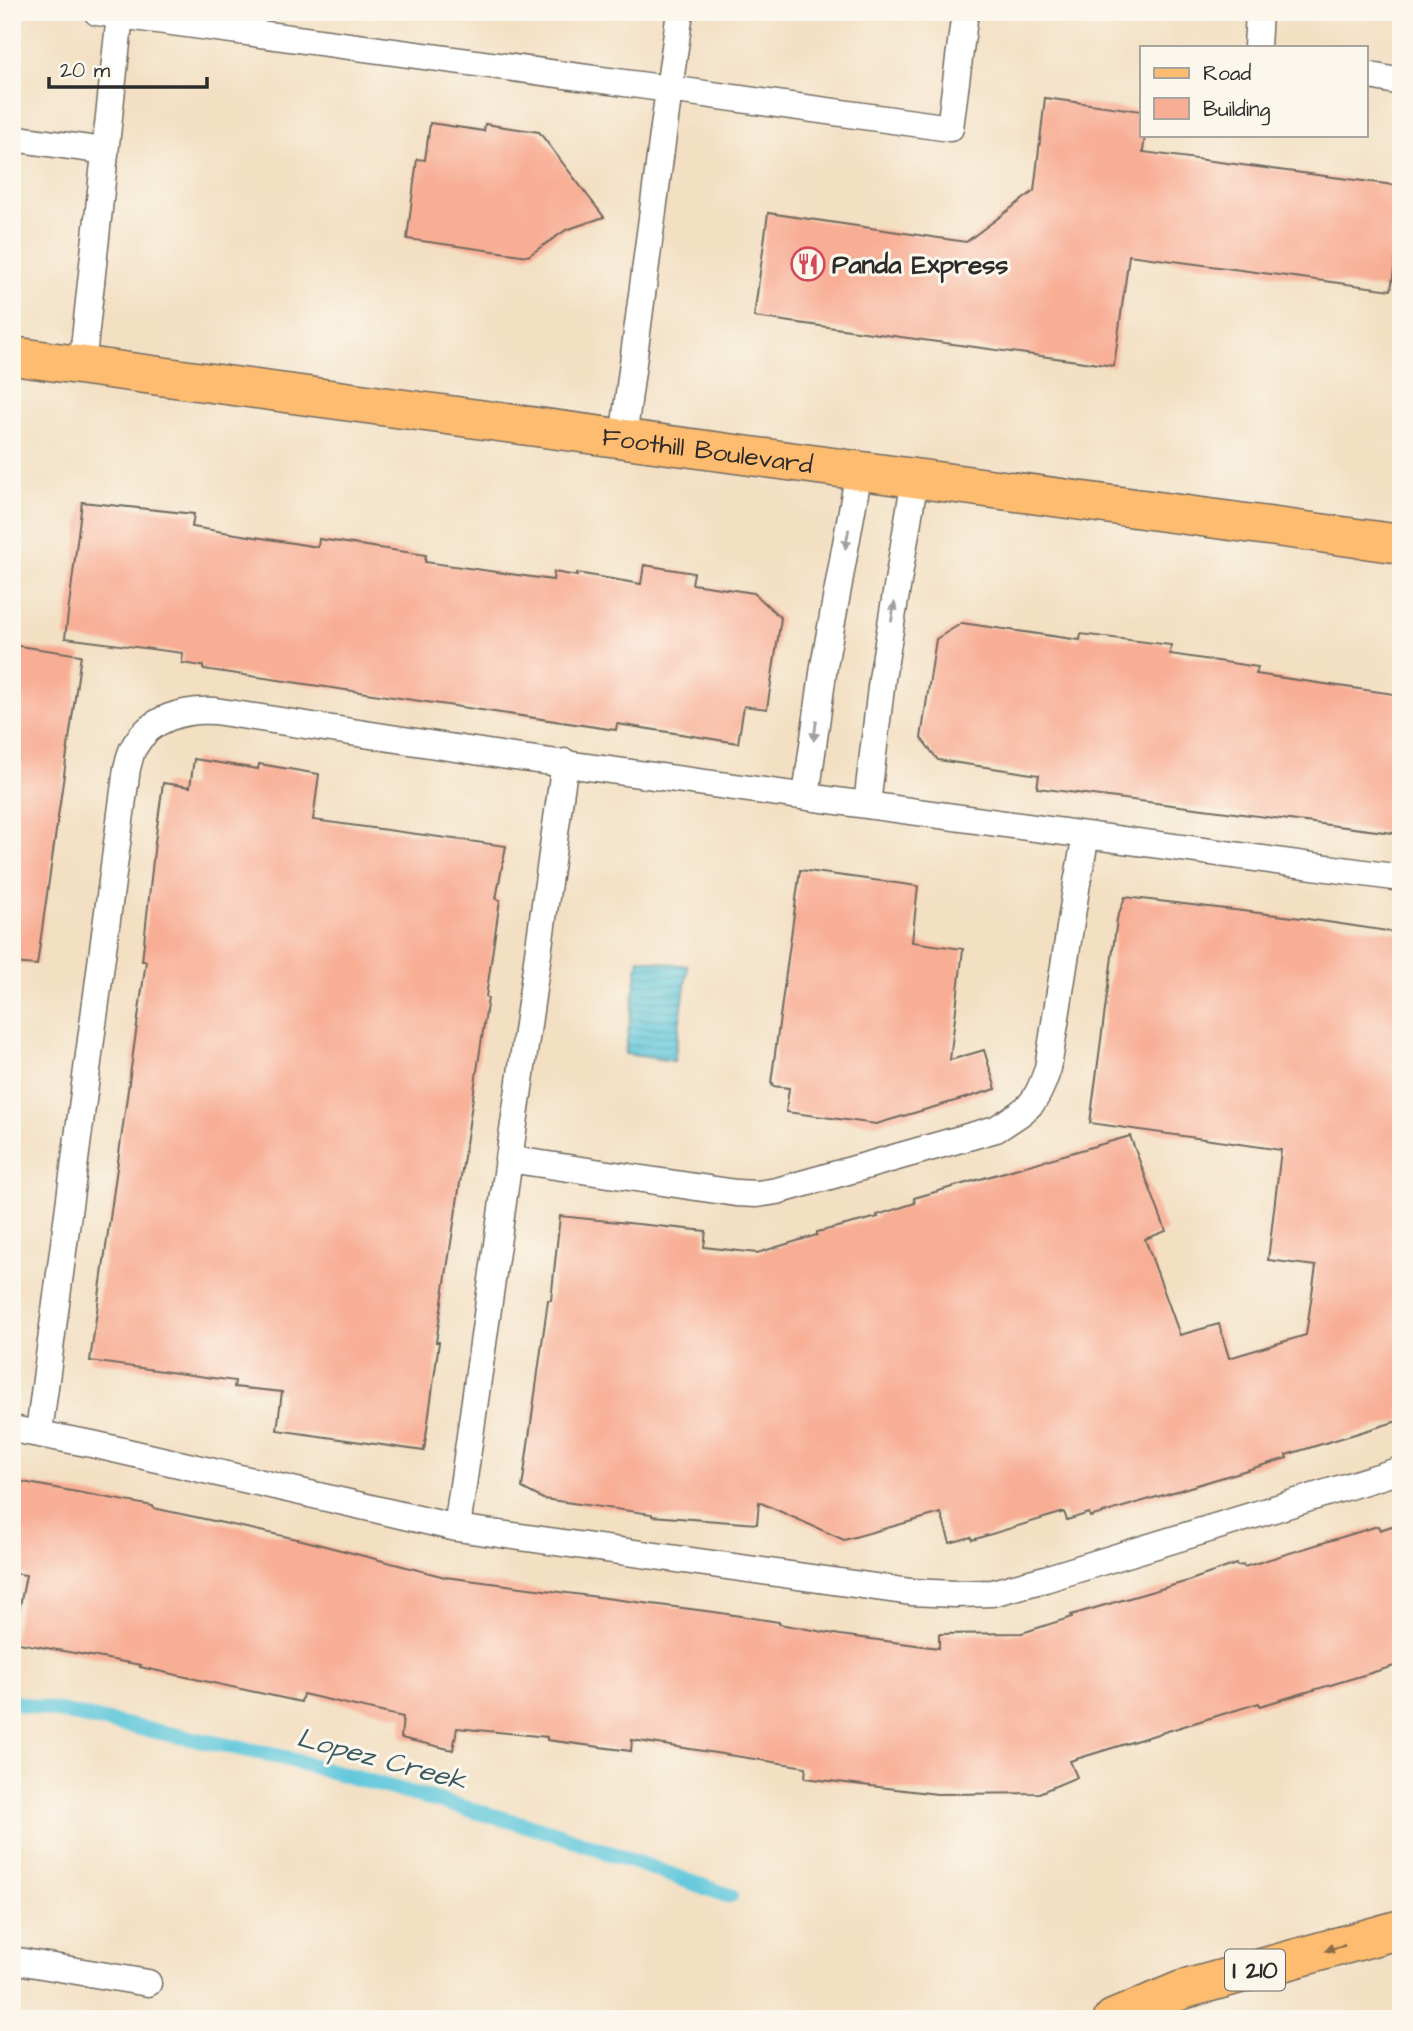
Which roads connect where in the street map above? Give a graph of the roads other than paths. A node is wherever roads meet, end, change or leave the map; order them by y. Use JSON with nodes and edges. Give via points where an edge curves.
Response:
{"nodes":[{"id":1,"x":680,"y":12,"type":"edge"},
{"id":2,"x":965,"y":12,"type":"edge"},
{"id":3,"x":1259,"y":12,"type":"edge"},
{"id":4,"x":108,"y":14,"type":"edge"},
{"id":5,"x":1257,"y":46,"type":"edge"},
{"id":6,"x":1368,"y":75,"type":"edge"},
{"id":7,"x":1401,"y":82,"type":"edge"},
{"id":8,"x":668,"y":89,"type":"junction"},
{"id":9,"x":12,"y":138,"type":"edge"},
{"id":10,"x":105,"y":151,"type":"junction"},
{"id":11,"x":12,"y":356,"type":"edge"},
{"id":12,"x":82,"y":366,"type":"junction"},
{"id":13,"x":623,"y":439,"type":"junction"},
{"id":14,"x":859,"y":471,"type":"junction"},
{"id":15,"x":915,"y":478,"type":"junction"},
{"id":16,"x":1401,"y":544,"type":"edge"},
{"id":17,"x":565,"y":762,"type":"junction"},
{"id":18,"x":806,"y":796,"type":"junction"},
{"id":19,"x":867,"y":804,"type":"junction"},
{"id":20,"x":1086,"y":835,"type":"junction"},
{"id":21,"x":1401,"y":878,"type":"edge"},
{"id":22,"x":508,"y":1159,"type":"junction"},
{"id":23,"x":12,"y":1429,"type":"edge"},
{"id":24,"x":39,"y":1432,"type":"junction"},
{"id":25,"x":1401,"y":1470,"type":"edge"},
{"id":26,"x":457,"y":1528,"type":"junction"},
{"id":27,"x":1401,"y":1930,"type":"edge"},
{"id":28,"x":12,"y":1960,"type":"edge"},
{"id":29,"x":148,"y":1983,"type":"dead end"},
{"id":30,"x":1113,"y":2019,"type":"edge"}],
"edges":[{"from":1,"to":8,"type":"lane"},
{"from":2,"to":8,"type":"lane","via":[[950,128]]},
{"from":3,"to":5,"type":"lane"},
{"from":4,"to":8,"type":"lane"},
{"from":4,"to":10,"type":"lane"},
{"from":6,"to":7,"type":"lane"},
{"from":8,"to":13,"type":"lane"},
{"from":9,"to":10,"type":"lane"},
{"from":10,"to":12,"type":"lane"},
{"from":11,"to":12,"type":"main road","name":"Foothill Boulevard"},
{"from":12,"to":13,"type":"main road","name":"Foothill Boulevard"},
{"from":13,"to":14,"type":"main road","name":"Foothill Boulevard"},
{"from":14,"to":15,"type":"main road","name":"Foothill Boulevard"},
{"from":14,"to":18,"type":"lane","one_way":true},
{"from":15,"to":16,"type":"main road","name":"Foothill Boulevard"},
{"from":19,"to":15,"type":"lane","one_way":true},
{"from":17,"to":18,"type":"lane"},
{"from":17,"to":22,"type":"lane"},
{"from":17,"to":24,"type":"lane","via":[[202,710],[162,720],[145,732],[133,748],[127,768]]},
{"from":18,"to":19,"type":"lane"},
{"from":19,"to":20,"type":"lane"},
{"from":20,"to":21,"type":"lane"},
{"from":20,"to":22,"type":"lane","via":[[1048,1068],[1040,1093],[1026,1110],[996,1129],[757,1194]]},
{"from":22,"to":26,"type":"lane"},
{"from":23,"to":24,"type":"lane"},
{"from":24,"to":26,"type":"lane"},
{"from":25,"to":26,"type":"lane","via":[[992,1592],[911,1592]]},
{"from":27,"to":30,"type":"main road","number":"I 210","one_way":true,"via":[[1182,1990]]},
{"from":28,"to":29,"type":"lane"}]}
